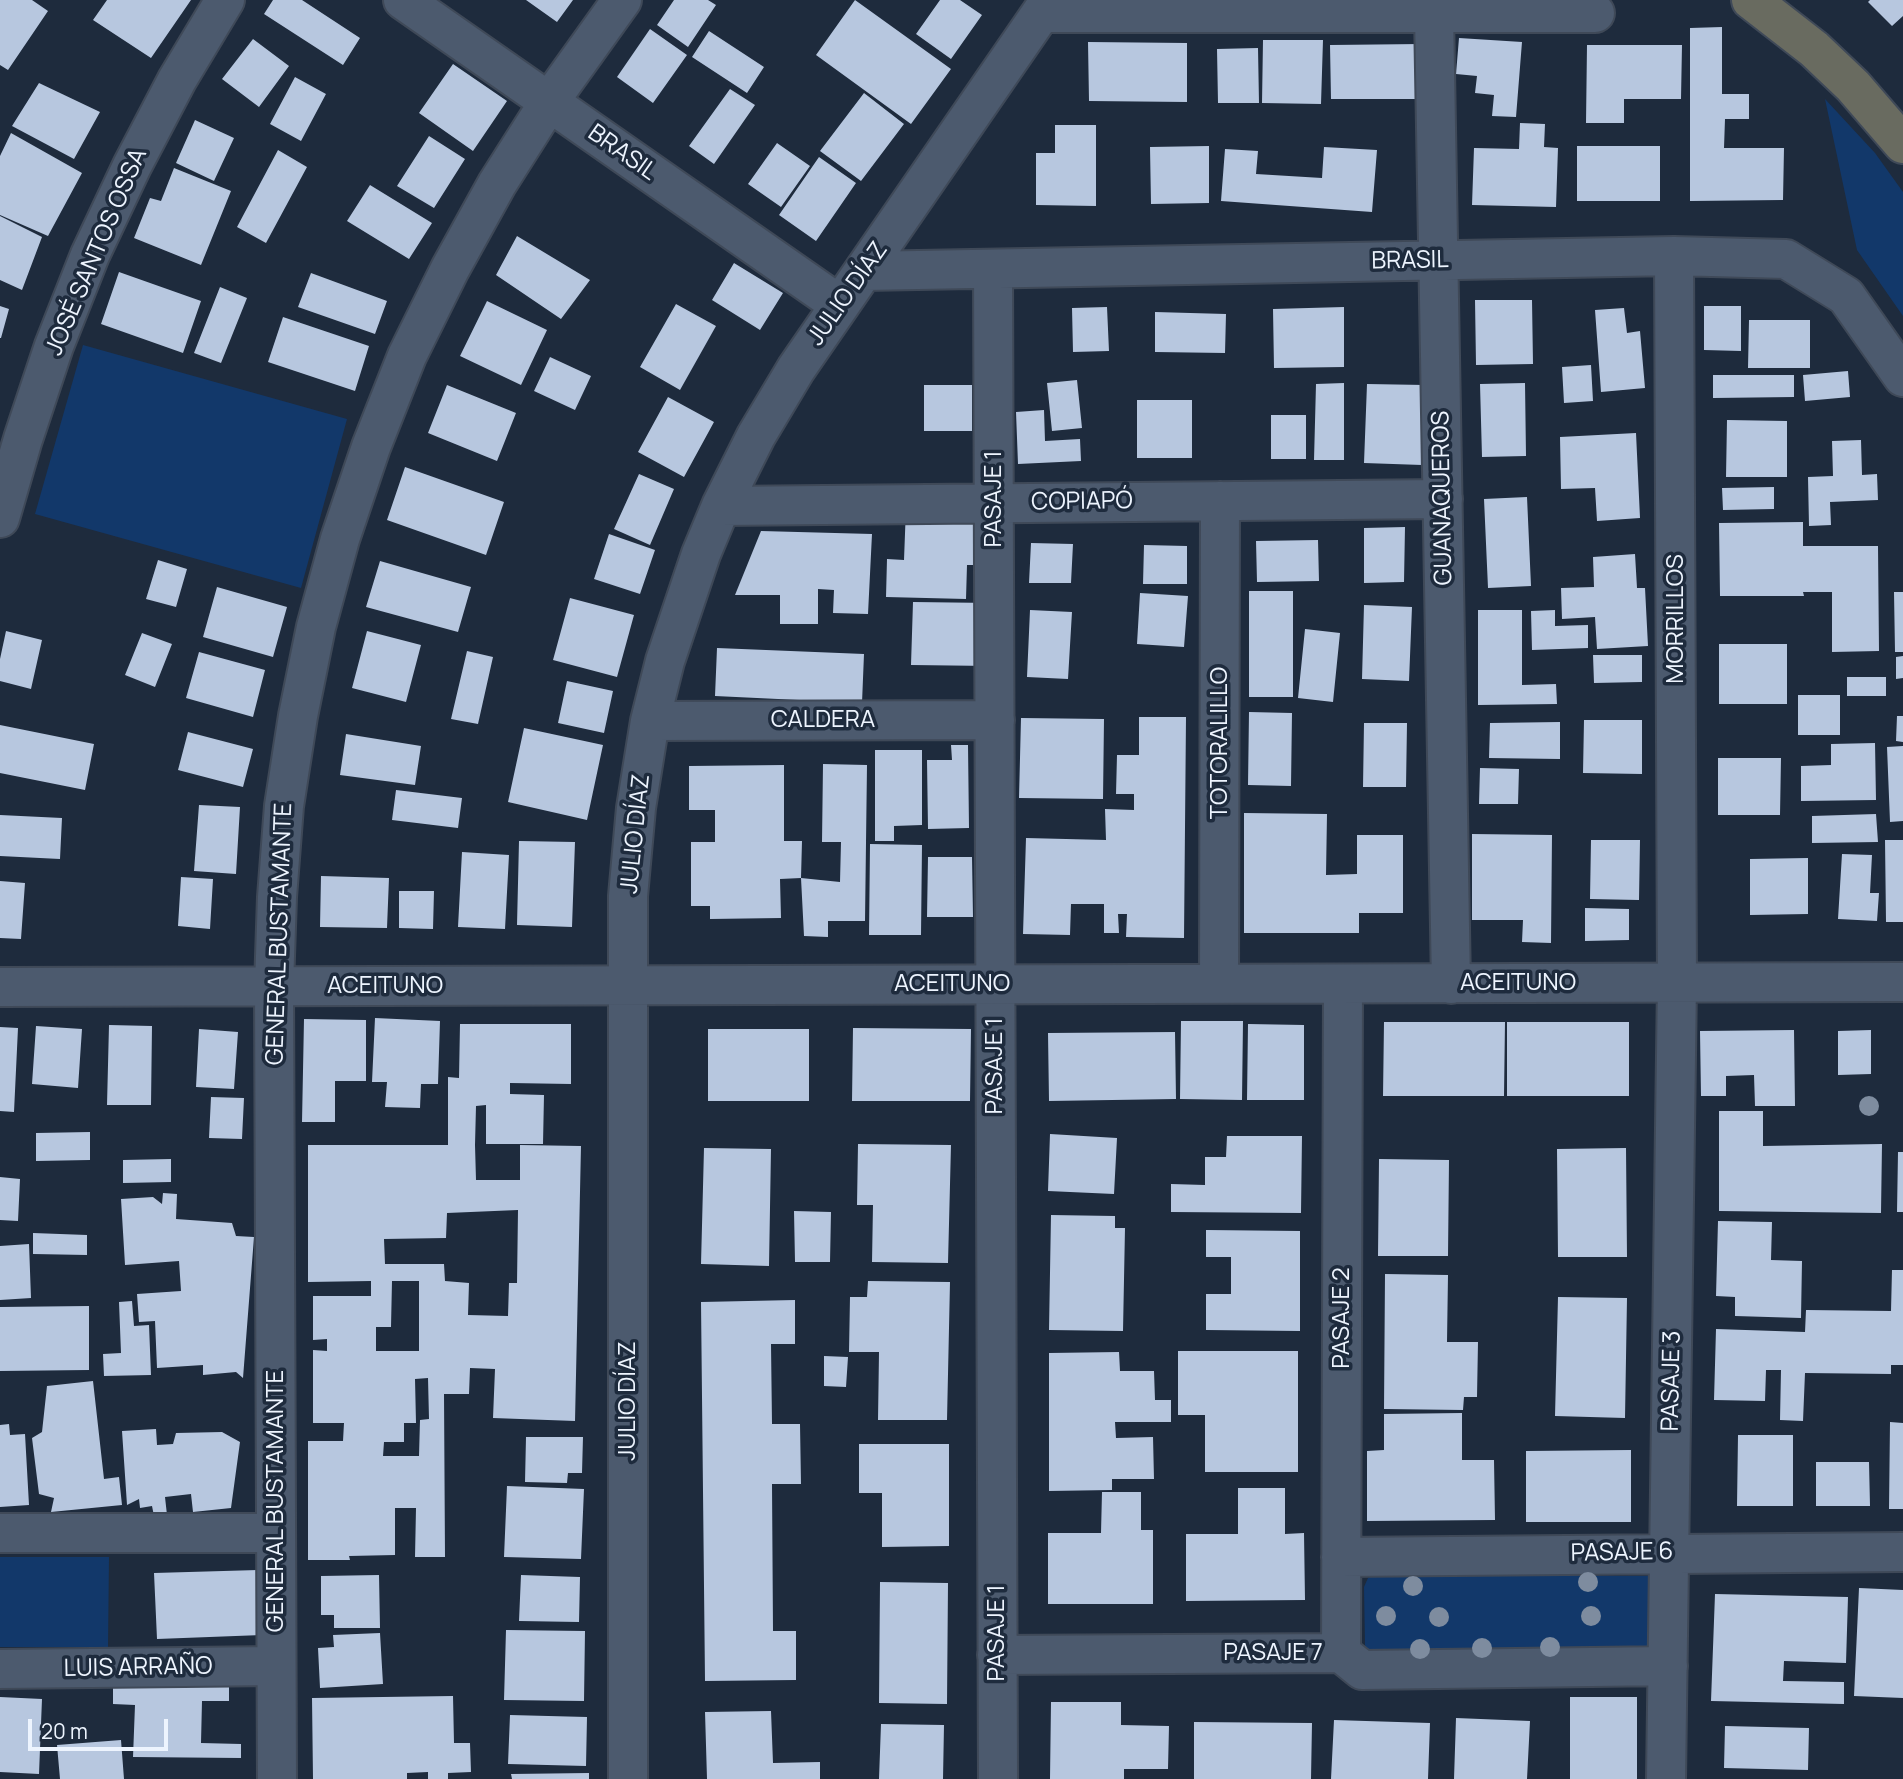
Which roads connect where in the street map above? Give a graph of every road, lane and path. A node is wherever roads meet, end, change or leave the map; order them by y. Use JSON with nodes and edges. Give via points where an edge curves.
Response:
{"nodes":[{"id":1,"x":226,"y":0,"type":"edge"},
{"id":2,"x":403,"y":0,"type":"edge"},
{"id":3,"x":622,"y":0,"type":"edge"},
{"id":4,"x":1751,"y":0,"type":"edge"},
{"id":5,"x":1046,"y":6,"type":"edge"},
{"id":6,"x":1434,"y":13,"type":"junction"},
{"id":7,"x":1595,"y":13,"type":"dead end"},
{"id":8,"x":549,"y":102,"type":"junction"},
{"id":9,"x":1903,"y":144,"type":"edge"},
{"id":10,"x":1674,"y":256,"type":"junction"},
{"id":11,"x":1438,"y":261,"type":"junction"},
{"id":12,"x":993,"y":269,"type":"junction"},
{"id":13,"x":864,"y":271,"type":"junction"},
{"id":14,"x":840,"y":305,"type":"junction"},
{"id":15,"x":1903,"y":377,"type":"edge"},
{"id":16,"x":1443,"y":499,"type":"junction"},
{"id":17,"x":1220,"y":501,"type":"junction"},
{"id":18,"x":993,"y":503,"type":"junction"},
{"id":19,"x":721,"y":506,"type":"junction"},
{"id":20,"x":0,"y":518,"type":"edge"},
{"id":21,"x":995,"y":720,"type":"junction"},
{"id":22,"x":650,"y":721,"type":"junction"},
{"id":23,"x":1903,"y":982,"type":"edge"},
{"id":24,"x":1677,"y":983,"type":"junction"},
{"id":25,"x":995,"y":984,"type":"junction"},
{"id":26,"x":1219,"y":984,"type":"junction"},
{"id":27,"x":1343,"y":984,"type":"junction"},
{"id":28,"x":1451,"y":984,"type":"junction"},
{"id":29,"x":274,"y":986,"type":"junction"},
{"id":30,"x":628,"y":986,"type":"junction"},
{"id":31,"x":0,"y":987,"type":"edge"},
{"id":32,"x":0,"y":1533,"type":"edge"},
{"id":33,"x":276,"y":1533,"type":"junction"},
{"id":34,"x":1903,"y":1552,"type":"edge"},
{"id":35,"x":1670,"y":1553,"type":"junction"},
{"id":36,"x":1341,"y":1557,"type":"junction"},
{"id":37,"x":1341,"y":1653,"type":"junction"},
{"id":38,"x":998,"y":1655,"type":"junction"},
{"id":39,"x":276,"y":1666,"type":"junction"},
{"id":40,"x":1668,"y":1666,"type":"junction"},
{"id":41,"x":0,"y":1669,"type":"edge"},
{"id":42,"x":277,"y":1779,"type":"edge"},
{"id":43,"x":628,"y":1779,"type":"edge"},
{"id":44,"x":998,"y":1779,"type":"edge"},
{"id":45,"x":1666,"y":1779,"type":"edge"}],
"edges":[{"from":1,"to":20,"type":"street","name":"JOSÉ SANTOS OSSA","via":[[177,80],[90,256],[54,346]]},
{"from":2,"to":8,"type":"street","name":"BRASIL"},
{"from":3,"to":8,"type":"street","name":"GENERAL BUSTAMANTE"},
{"from":4,"to":9,"type":"main road","via":[[1814,49]]},
{"from":5,"to":6,"type":"street"},
{"from":5,"to":13,"type":"street","name":"JULIO DÍAZ"},
{"from":6,"to":7,"type":"street"},
{"from":6,"to":11,"type":"street","name":"GUANAQUEROS"},
{"from":8,"to":14,"type":"street","name":"BRASIL"},
{"from":8,"to":29,"type":"street","name":"GENERAL BUSTAMANTE","via":[[497,184],[414,344],[371,447],[340,539],[316,627],[284,806]]},
{"from":10,"to":11,"type":"street","name":"BRASIL"},
{"from":10,"to":15,"type":"street","name":"BRASIL","via":[[1786,258],[1846,296]]},
{"from":10,"to":24,"type":"street","name":"MORRILLOS"},
{"from":11,"to":12,"type":"street","name":"BRASIL"},
{"from":11,"to":16,"type":"street","name":"GUANAQUEROS"},
{"from":12,"to":13,"type":"street","name":"BRASIL"},
{"from":12,"to":18,"type":"street","name":"PASAJE 1"},
{"from":13,"to":14,"type":"street","name":"JULIO DÍAZ"},
{"from":14,"to":19,"type":"street","name":"JULIO DÍAZ","via":[[762,425]]},
{"from":16,"to":17,"type":"street","name":"COPIAPÓ"},
{"from":16,"to":28,"type":"street","name":"GUANAQUEROS"},
{"from":17,"to":18,"type":"street","name":"COPIAPÓ"},
{"from":17,"to":26,"type":"street","name":"TOTORALILLO"},
{"from":18,"to":19,"type":"street","name":"COPIAPÓ"},
{"from":18,"to":21,"type":"street","name":"PASAJE 1"},
{"from":19,"to":22,"type":"street","name":"JULIO DÍAZ","via":[[684,602]]},
{"from":21,"to":22,"type":"street","name":"CALDERA"},
{"from":21,"to":25,"type":"street","name":"PASAJE 1"},
{"from":22,"to":30,"type":"street","name":"JULIO DÍAZ","via":[[629,883]]},
{"from":23,"to":24,"type":"street","name":"ACEITUNO"},
{"from":24,"to":28,"type":"street","name":"ACEITUNO"},
{"from":24,"to":35,"type":"street","name":"PASAJE 3"},
{"from":25,"to":26,"type":"street","name":"ACEITUNO"},
{"from":25,"to":30,"type":"street","name":"ACEITUNO"},
{"from":25,"to":38,"type":"street","name":"PASAJE 1"},
{"from":26,"to":27,"type":"street","name":"ACEITUNO"},
{"from":27,"to":28,"type":"street","name":"ACEITUNO"},
{"from":27,"to":36,"type":"street","name":"PASAJE 2"},
{"from":29,"to":30,"type":"street","name":"ACEITUNO"},
{"from":29,"to":31,"type":"street","name":"ACEITUNO"},
{"from":29,"to":33,"type":"street","name":"GENERAL BUSTAMANTE"},
{"from":30,"to":43,"type":"street","name":"JULIO DÍAZ"},
{"from":32,"to":33,"type":"street"},
{"from":33,"to":39,"type":"street","name":"GENERAL BUSTAMANTE"},
{"from":34,"to":35,"type":"street","name":"PASAJE 6"},
{"from":35,"to":36,"type":"street","name":"PASAJE 6"},
{"from":35,"to":40,"type":"street","name":"PASAJE 3"},
{"from":36,"to":37,"type":"street","name":"PASAJE 2"},
{"from":37,"to":38,"type":"street","name":"PASAJE 7"},
{"from":37,"to":40,"type":"street","name":"PASAJE 7","via":[[1362,1670]]},
{"from":38,"to":44,"type":"street","name":"PASAJE 1"},
{"from":39,"to":41,"type":"street","name":"LUIS ARRAÑO"},
{"from":39,"to":42,"type":"street","name":"GENERAL BUSTAMANTE"},
{"from":40,"to":45,"type":"street","name":"PASAJE 3"}]}
